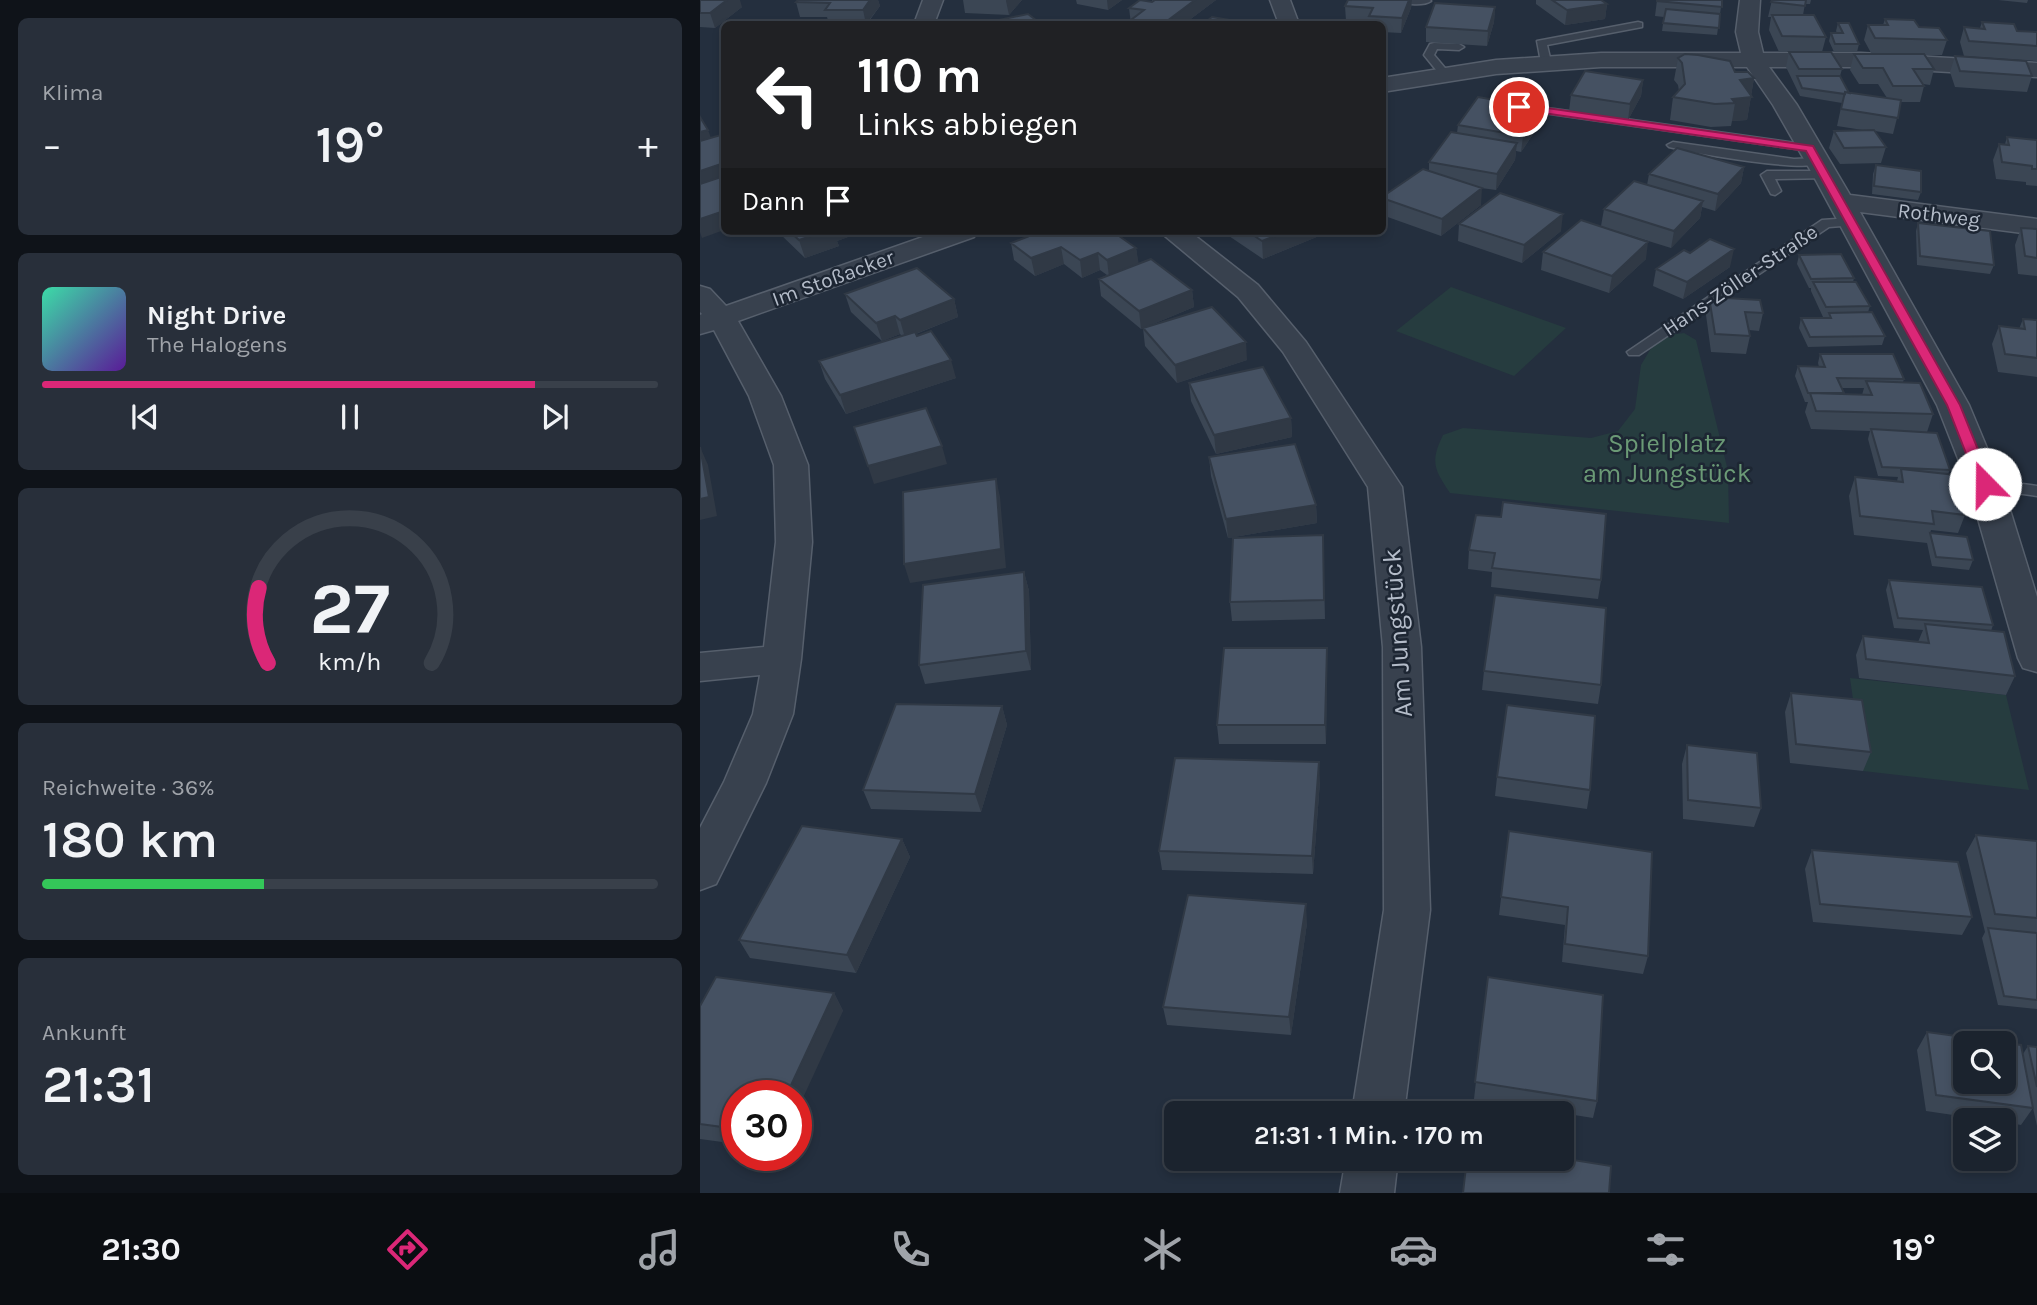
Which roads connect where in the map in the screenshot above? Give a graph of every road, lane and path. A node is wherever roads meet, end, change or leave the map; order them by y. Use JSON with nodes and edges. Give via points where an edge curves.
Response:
{"nodes":[{"id":1,"x":933,"y":0,"type":"edge"},
{"id":2,"x":1280,"y":0,"type":"edge"},
{"id":3,"x":1404,"y":0,"type":"edge"},
{"id":4,"x":1750,"y":0,"type":"edge"},
{"id":5,"x":1426,"y":1,"type":"edge"},
{"id":6,"x":926,"y":21,"type":"edge"},
{"id":7,"x":1288,"y":21,"type":"edge"},
{"id":8,"x":1638,"y":25,"type":"dead end"},
{"id":9,"x":1459,"y":47,"type":"edge"},
{"id":10,"x":1754,"y":61,"type":"junction"},
{"id":11,"x":1546,"y":62,"type":"junction"},
{"id":12,"x":2037,"y":70,"type":"edge"},
{"id":13,"x":1445,"y":74,"type":"junction"},
{"id":14,"x":1386,"y":84,"type":"edge"},
{"id":15,"x":1519,"y":107,"type":"edge"},
{"id":16,"x":1673,"y":145,"type":"dead end"},
{"id":17,"x":1818,"y":162,"type":"junction"},
{"id":18,"x":1775,"y":191,"type":"dead end"},
{"id":19,"x":1846,"y":212,"type":"junction"},
{"id":20,"x":2037,"y":227,"type":"edge"},
{"id":21,"x":952,"y":235,"type":"edge"},
{"id":22,"x":1177,"y":235,"type":"edge"},
{"id":23,"x":707,"y":313,"type":"edge"},
{"id":24,"x":1634,"y":352,"type":"dead end"},
{"id":25,"x":1985,"y":484,"type":"junction"},
{"id":26,"x":2037,"y":491,"type":"edge"},
{"id":27,"x":2037,"y":658,"type":"edge"},
{"id":28,"x":782,"y":659,"type":"junction"},
{"id":29,"x":700,"y":667,"type":"edge"},
{"id":30,"x":700,"y":871,"type":"edge"},
{"id":31,"x":1380,"y":1101,"type":"edge"},
{"id":32,"x":1370,"y":1171,"type":"edge"},
{"id":33,"x":1367,"y":1193,"type":"edge"}],
"edges":[{"from":1,"to":6,"type":"street"},
{"from":2,"to":7,"type":"street"},
{"from":3,"to":5,"type":"lane"},
{"from":4,"to":10,"type":"street","name":"Hans-Zöller-Straße","via":[[1747,32]]},
{"from":8,"to":11,"type":"lane","via":[[1541,43]]},
{"from":9,"to":13,"type":"lane","via":[[1434,46],[1429,55]]},
{"from":10,"to":11,"type":"street"},
{"from":10,"to":12,"type":"street","via":[[1861,60]]},
{"from":10,"to":17,"type":"street","name":"Hans-Zöller-Straße"},
{"from":11,"to":13,"type":"street"},
{"from":13,"to":14,"type":"street"},
{"from":15,"to":17,"type":"lane"},
{"from":16,"to":17,"type":"lane","via":[[1794,163]]},
{"from":17,"to":18,"type":"lane","via":[[1767,175]]},
{"from":17,"to":19,"type":"street","name":"Hans-Zöller-Straße"},
{"from":19,"to":20,"type":"street","name":"Rothweg"},
{"from":19,"to":24,"type":"lane","name":"Hans-Zöller-Straße"},
{"from":19,"to":25,"type":"street","name":"Hans-Zöller-Straße","via":[[1953,405]]},
{"from":21,"to":23,"type":"street","name":"Im Stoßacker"},
{"from":22,"to":31,"type":"street","name":"Am Jungstück","via":[[1248,291],[1295,348],[1385,487],[1402,647],[1407,910]]},
{"from":23,"to":28,"type":"street","via":[[765,396],[791,465],[794,542]]},
{"from":25,"to":26,"type":"lane"},
{"from":25,"to":27,"type":"street","name":"Hans-Zöller-Straße"},
{"from":28,"to":29,"type":"street"},
{"from":28,"to":30,"type":"street","via":[[773,715]]},
{"from":32,"to":33,"type":"street"}]}
